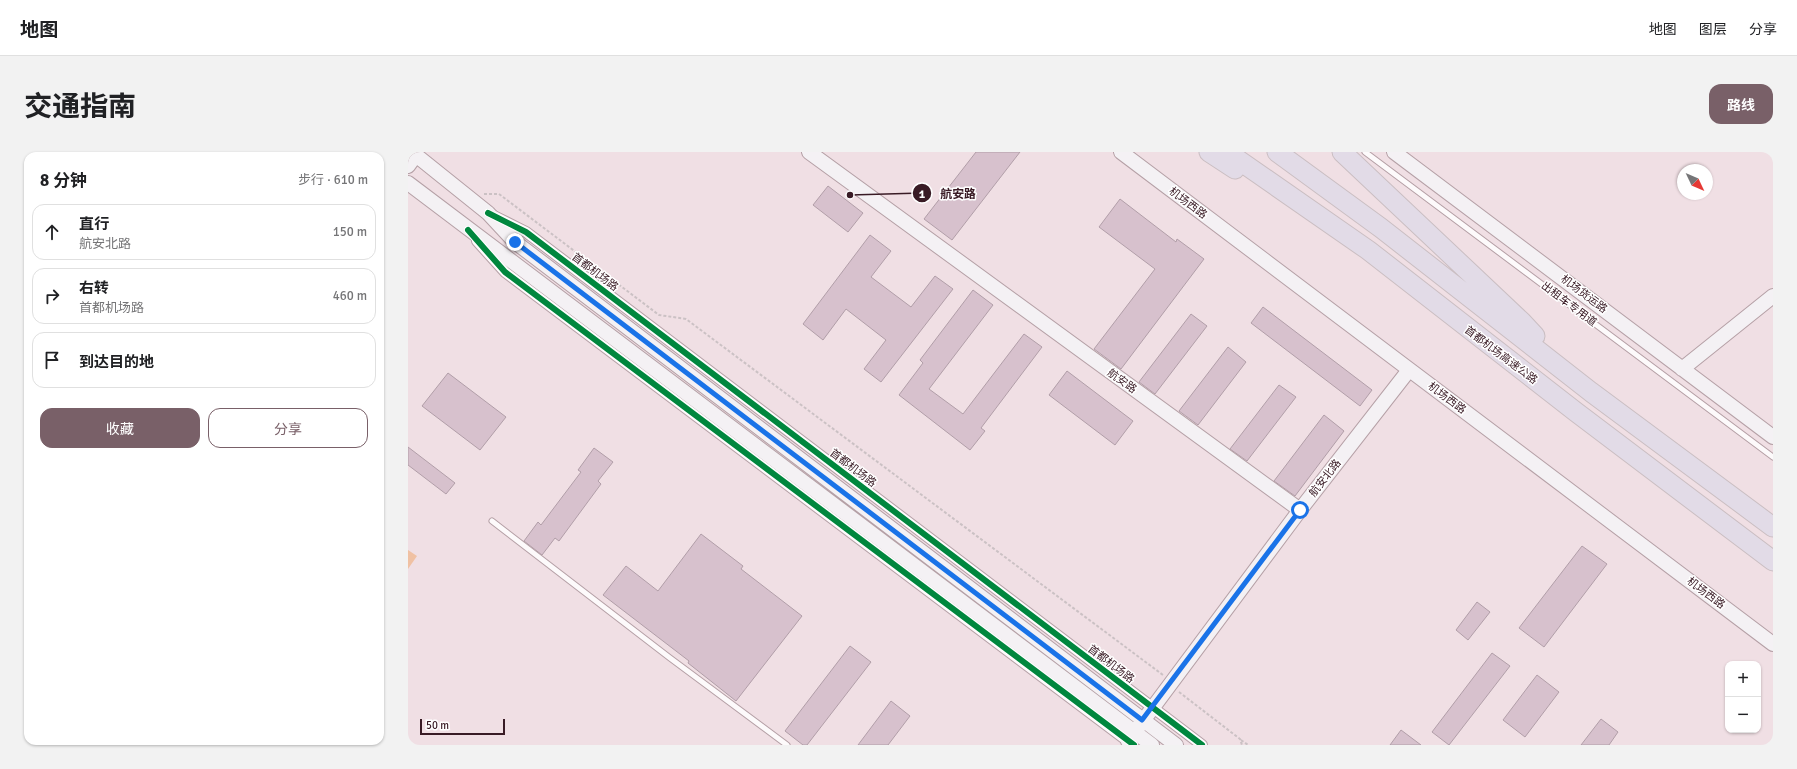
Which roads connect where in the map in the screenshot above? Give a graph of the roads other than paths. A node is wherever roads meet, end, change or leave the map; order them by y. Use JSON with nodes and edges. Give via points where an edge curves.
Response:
{"nodes":[{"id":1,"x":809,"y":152,"type":"edge"},
{"id":2,"x":1121,"y":152,"type":"edge"},
{"id":3,"x":1209,"y":152,"type":"edge"},
{"id":4,"x":1227,"y":152,"type":"edge"},
{"id":5,"x":1277,"y":152,"type":"edge"},
{"id":6,"x":1342,"y":152,"type":"edge"},
{"id":7,"x":1365,"y":152,"type":"edge"},
{"id":8,"x":1394,"y":152,"type":"edge"},
{"id":9,"x":413,"y":156,"type":"edge"},
{"id":10,"x":408,"y":183,"type":"edge"},
{"id":11,"x":488,"y":213,"type":"junction"},
{"id":12,"x":1368,"y":250,"type":"junction"},
{"id":13,"x":1773,"y":296,"type":"edge"},
{"id":14,"x":1682,"y":369,"type":"junction"},
{"id":15,"x":1409,"y":370,"type":"junction"},
{"id":16,"x":1591,"y":392,"type":"junction"},
{"id":17,"x":1773,"y":437,"type":"edge"},
{"id":18,"x":1773,"y":457,"type":"edge"},
{"id":19,"x":1300,"y":510,"type":"junction"},
{"id":20,"x":492,"y":522,"type":"dead end"},
{"id":21,"x":1773,"y":527,"type":"edge"},
{"id":22,"x":1773,"y":561,"type":"edge"},
{"id":23,"x":1773,"y":644,"type":"edge"},
{"id":24,"x":1152,"y":707,"type":"junction"},
{"id":25,"x":1134,"y":734,"type":"edge"},
{"id":26,"x":788,"y":745,"type":"edge"},
{"id":27,"x":1152,"y":745,"type":"edge"},
{"id":28,"x":1176,"y":745,"type":"edge"},
{"id":29,"x":1202,"y":745,"type":"edge"}],
"edges":[{"from":1,"to":19,"type":"street","name":"航安路"},
{"from":2,"to":15,"type":"street","name":"机场西路"},
{"from":3,"to":12,"type":"highway","via":[[1288,206]]},
{"from":4,"to":12,"type":"highway","name":"首都机场高速公路"},
{"from":5,"to":16,"type":"highway","via":[[1408,248]]},
{"from":6,"to":16,"type":"highway","via":[[1522,322],[1553,358]]},
{"from":7,"to":18,"type":"lane","name":"出租车专用道"},
{"from":8,"to":14,"type":"street","name":"机场货运路"},
{"from":9,"to":11,"type":"street","name":"首都机场路"},
{"from":10,"to":25,"type":"street","name":"首都机场路"},
{"from":11,"to":24,"type":"street","name":"首都机场路","via":[[526,232]]},
{"from":11,"to":25,"type":"street","name":"首都机场路","via":[[521,247]]},
{"from":12,"to":22,"type":"highway","name":"首都机场高速公路","via":[[1629,453]]},
{"from":13,"to":14,"type":"street"},
{"from":14,"to":17,"type":"street","name":"机场货运路"},
{"from":15,"to":19,"type":"street","name":"航安北路"},
{"from":15,"to":23,"type":"street","name":"机场西路"},
{"from":16,"to":21,"type":"highway"},
{"from":19,"to":24,"type":"street","name":"航安北路"},
{"from":20,"to":26,"type":"lane"},
{"from":24,"to":25,"type":"street","name":"航安北路"},
{"from":24,"to":29,"type":"street","name":"首都机场路"},
{"from":25,"to":27,"type":"street","name":"首都机场路"},
{"from":25,"to":28,"type":"street","name":"首都机场路"}]}
